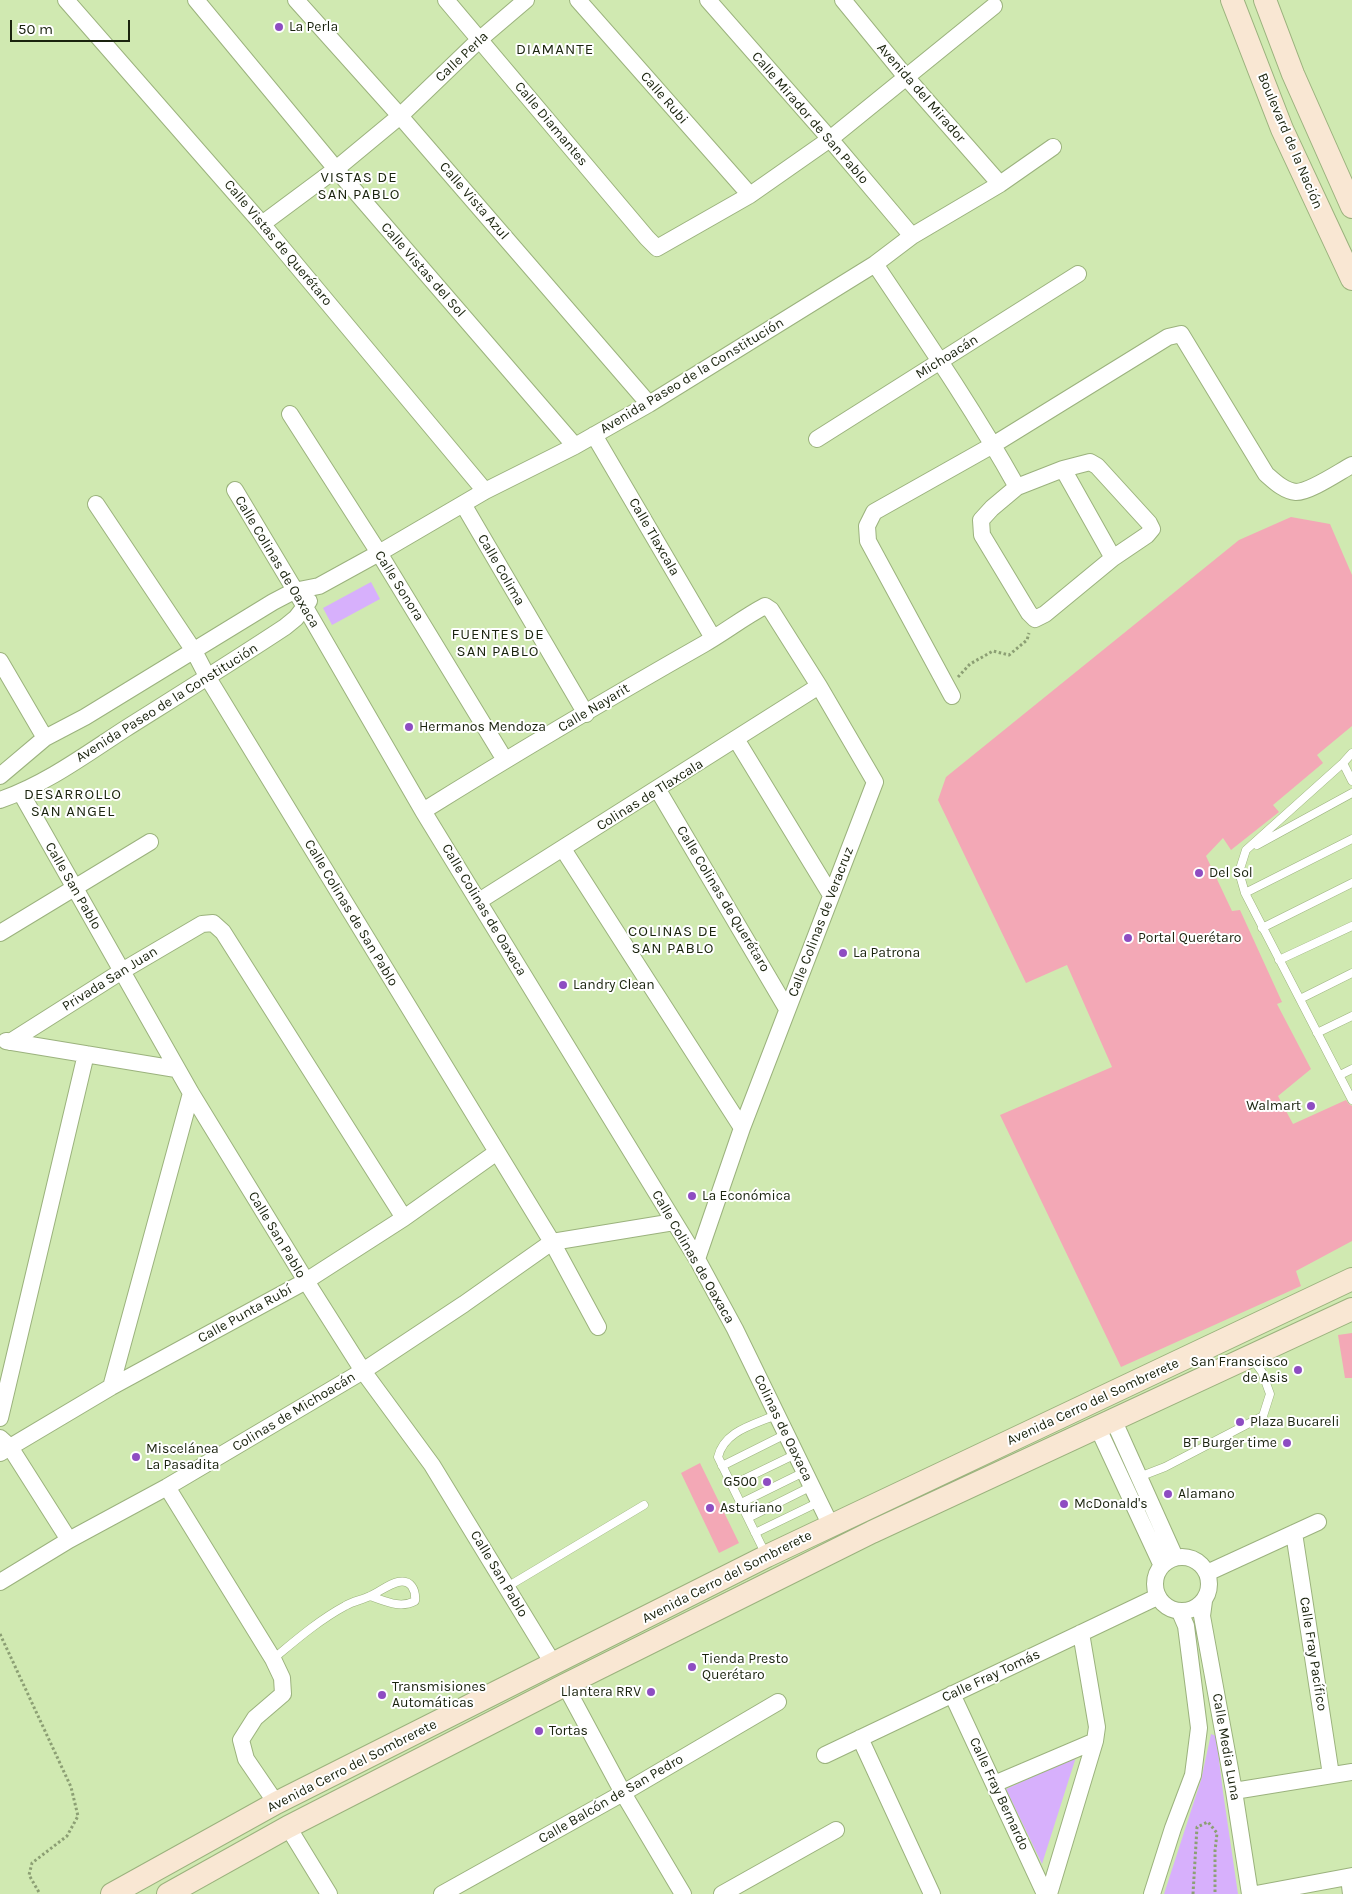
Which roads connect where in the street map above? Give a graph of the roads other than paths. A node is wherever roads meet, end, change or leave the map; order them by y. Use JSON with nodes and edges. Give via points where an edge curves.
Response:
{"nodes":[{"id":1,"x":66,"y":0,"type":"edge"},
{"id":2,"x":196,"y":0,"type":"edge"},
{"id":3,"x":296,"y":0,"type":"edge"},
{"id":4,"x":446,"y":0,"type":"edge"},
{"id":5,"x":526,"y":0,"type":"edge"},
{"id":6,"x":578,"y":0,"type":"edge"},
{"id":7,"x":708,"y":0,"type":"edge"},
{"id":8,"x":1232,"y":0,"type":"edge"},
{"id":9,"x":1265,"y":0,"type":"edge"},
{"id":10,"x":846,"y":1,"type":"edge"},
{"id":11,"x":994,"y":6,"type":"dead end"},
{"id":12,"x":479,"y":40,"type":"junction"},
{"id":13,"x":906,"y":77,"type":"junction"},
{"id":14,"x":400,"y":116,"type":"junction"},
{"id":15,"x":830,"y":139,"type":"junction"},
{"id":16,"x":1053,"y":147,"type":"dead end"},
{"id":17,"x":336,"y":169,"type":"junction"},
{"id":18,"x":1000,"y":184,"type":"junction"},
{"id":19,"x":750,"y":195,"type":"junction"},
{"id":20,"x":1352,"y":207,"type":"edge"},
{"id":21,"x":262,"y":224,"type":"junction"},
{"id":22,"x":912,"y":236,"type":"junction"},
{"id":23,"x":875,"y":264,"type":"junction"},
{"id":24,"x":1078,"y":274,"type":"dead end"},
{"id":25,"x":1352,"y":280,"type":"edge"},
{"id":26,"x":940,"y":361,"type":"junction"},
{"id":27,"x":649,"y":404,"type":"junction"},
{"id":28,"x":290,"y":414,"type":"dead end"},
{"id":29,"x":594,"y":435,"type":"junction"},
{"id":30,"x":817,"y":439,"type":"dead end"},
{"id":31,"x":993,"y":445,"type":"junction"},
{"id":32,"x":575,"y":446,"type":"junction"},
{"id":33,"x":1352,"y":465,"type":"edge"},
{"id":34,"x":1063,"y":469,"type":"junction"},
{"id":35,"x":1016,"y":487,"type":"junction"},
{"id":36,"x":235,"y":490,"type":"dead end"},
{"id":37,"x":485,"y":490,"type":"junction"},
{"id":38,"x":96,"y":504,"type":"dead end"},
{"id":39,"x":463,"y":504,"type":"junction"},
{"id":40,"x":379,"y":553,"type":"junction"},
{"id":41,"x":1113,"y":558,"type":"junction"},
{"id":42,"x":319,"y":586,"type":"junction"},
{"id":43,"x":294,"y":591,"type":"junction"},
{"id":44,"x":765,"y":606,"type":"joint"},
{"id":45,"x":305,"y":607,"type":"junction"},
{"id":46,"x":713,"y":638,"type":"junction"},
{"id":47,"x":194,"y":651,"type":"junction"},
{"id":48,"x":0,"y":661,"type":"edge"},
{"id":49,"x":208,"y":678,"type":"junction"},
{"id":50,"x":819,"y":686,"type":"junction"},
{"id":51,"x":952,"y":696,"type":"road end"},
{"id":52,"x":586,"y":714,"type":"junction"},
{"id":53,"x":45,"y":738,"type":"junction"},
{"id":54,"x":736,"y":739,"type":"junction"},
{"id":55,"x":1352,"y":753,"type":"edge"},
{"id":56,"x":506,"y":760,"type":"junction"},
{"id":57,"x":1343,"y":763,"type":"junction"},
{"id":58,"x":0,"y":776,"type":"edge"},
{"id":59,"x":1352,"y":781,"type":"edge"},
{"id":60,"x":658,"y":790,"type":"junction"},
{"id":61,"x":21,"y":793,"type":"junction"},
{"id":62,"x":1352,"y":793,"type":"edge"},
{"id":63,"x":0,"y":800,"type":"edge"},
{"id":64,"x":423,"y":811,"type":"junction"},
{"id":65,"x":1352,"y":839,"type":"edge"},
{"id":66,"x":150,"y":842,"type":"dead end"},
{"id":67,"x":563,"y":850,"type":"junction"},
{"id":68,"x":1246,"y":850,"type":"junction"},
{"id":69,"x":1352,"y":883,"type":"edge"},
{"id":70,"x":73,"y":888,"type":"junction"},
{"id":71,"x":1245,"y":893,"type":"junction"},
{"id":72,"x":831,"y":895,"type":"junction"},
{"id":73,"x":479,"y":902,"type":"junction"},
{"id":74,"x":1352,"y":926,"type":"edge"},
{"id":75,"x":1262,"y":928,"type":"junction"},
{"id":76,"x":0,"y":934,"type":"edge"},
{"id":77,"x":1279,"y":960,"type":"junction"},
{"id":78,"x":122,"y":971,"type":"junction"},
{"id":79,"x":1352,"y":972,"type":"edge"},
{"id":80,"x":1300,"y":999,"type":"junction"},
{"id":81,"x":787,"y":1009,"type":"junction"},
{"id":82,"x":1352,"y":1016,"type":"edge"},
{"id":83,"x":1318,"y":1033,"type":"junction"},
{"id":84,"x":5,"y":1041,"type":"edge"},
{"id":85,"x":86,"y":1054,"type":"junction"},
{"id":86,"x":176,"y":1069,"type":"junction"},
{"id":87,"x":1352,"y":1069,"type":"edge"},
{"id":88,"x":1340,"y":1075,"type":"junction"},
{"id":89,"x":191,"y":1093,"type":"junction"},
{"id":90,"x":1352,"y":1100,"type":"edge"},
{"id":91,"x":742,"y":1128,"type":"junction"},
{"id":92,"x":497,"y":1152,"type":"junction"},
{"id":93,"x":404,"y":1218,"type":"junction"},
{"id":94,"x":674,"y":1222,"type":"junction"},
{"id":95,"x":552,"y":1242,"type":"junction"},
{"id":96,"x":697,"y":1259,"type":"junction"},
{"id":97,"x":1352,"y":1279,"type":"edge"},
{"id":98,"x":306,"y":1281,"type":"junction"},
{"id":99,"x":1352,"y":1309,"type":"edge"},
{"id":100,"x":1342,"y":1318,"type":"edge"},
{"id":101,"x":598,"y":1327,"type":"dead end"},
{"id":102,"x":735,"y":1329,"type":"joint"},
{"id":103,"x":1250,"y":1355,"type":"junction"},
{"id":104,"x":363,"y":1370,"type":"junction"},
{"id":105,"x":111,"y":1387,"type":"junction"},
{"id":106,"x":776,"y":1415,"type":"junction"},
{"id":107,"x":0,"y":1418,"type":"edge"},
{"id":108,"x":1105,"y":1423,"type":"junction"},
{"id":109,"x":786,"y":1434,"type":"junction"},
{"id":110,"x":3,"y":1446,"type":"edge"},
{"id":111,"x":796,"y":1454,"type":"junction"},
{"id":112,"x":722,"y":1466,"type":"junction"},
{"id":113,"x":804,"y":1472,"type":"junction"},
{"id":114,"x":1139,"y":1477,"type":"junction"},
{"id":115,"x":1124,"y":1484,"type":"junction"},
{"id":116,"x":732,"y":1485,"type":"junction"},
{"id":117,"x":812,"y":1486,"type":"junction"},
{"id":118,"x":167,"y":1487,"type":"junction"},
{"id":119,"x":818,"y":1502,"type":"junction"},
{"id":120,"x":741,"y":1503,"type":"junction"},
{"id":121,"x":644,"y":1505,"type":"dead end"},
{"id":122,"x":748,"y":1518,"type":"junction"},
{"id":123,"x":1318,"y":1522,"type":"dead end"},
{"id":124,"x":831,"y":1526,"type":"junction"},
{"id":125,"x":1294,"y":1532,"type":"junction"},
{"id":126,"x":755,"y":1534,"type":"junction"},
{"id":127,"x":68,"y":1540,"type":"junction"},
{"id":128,"x":767,"y":1556,"type":"junction"},
{"id":129,"x":1168,"y":1562,"type":"junction"},
{"id":130,"x":1207,"y":1573,"type":"junction"},
{"id":131,"x":0,"y":1582,"type":"edge"},
{"id":132,"x":507,"y":1587,"type":"junction"},
{"id":133,"x":370,"y":1596,"type":"junction"},
{"id":134,"x":1157,"y":1596,"type":"junction"},
{"id":135,"x":1204,"y":1601,"type":"junction"},
{"id":136,"x":1180,"y":1612,"type":"junction"},
{"id":137,"x":1081,"y":1633,"type":"junction"},
{"id":138,"x":273,"y":1659,"type":"junction"},
{"id":139,"x":554,"y":1665,"type":"junction"},
{"id":140,"x":565,"y":1685,"type":"junction"},
{"id":141,"x":952,"y":1694,"type":"junction"},
{"id":142,"x":778,"y":1702,"type":"dead end"},
{"id":143,"x":860,"y":1738,"type":"junction"},
{"id":144,"x":1095,"y":1741,"type":"junction"},
{"id":145,"x":825,"y":1755,"type":"dead end"},
{"id":146,"x":1352,"y":1772,"type":"edge"},
{"id":147,"x":1331,"y":1775,"type":"junction"},
{"id":148,"x":994,"y":1784,"type":"junction"},
{"id":149,"x":1234,"y":1791,"type":"junction"},
{"id":150,"x":623,"y":1793,"type":"junction"},
{"id":151,"x":276,"y":1803,"type":"junction"},
{"id":152,"x":288,"y":1827,"type":"junction"},
{"id":153,"x":836,"y":1830,"type":"dead end"},
{"id":154,"x":1350,"y":1877,"type":"edge"},
{"id":155,"x":112,"y":1894,"type":"edge"},
{"id":156,"x":168,"y":1894,"type":"edge"},
{"id":157,"x":329,"y":1894,"type":"edge"},
{"id":158,"x":442,"y":1894,"type":"edge"},
{"id":159,"x":683,"y":1894,"type":"edge"},
{"id":160,"x":722,"y":1894,"type":"edge"},
{"id":161,"x":932,"y":1894,"type":"edge"},
{"id":162,"x":1047,"y":1894,"type":"edge"},
{"id":163,"x":1152,"y":1894,"type":"edge"},
{"id":164,"x":1250,"y":1894,"type":"edge"},
{"id":165,"x":1256,"y":1894,"type":"edge"},
{"id":166,"x":1351,"y":1894,"type":"edge"}],
"edges":[{"from":1,"to":21,"type":"street","name":"Calle Vistas de Querétaro"},
{"from":2,"to":17,"type":"street","name":"Calle Vistas del Sol"},
{"from":3,"to":14,"type":"street","name":"Calle Vista Azul"},
{"from":4,"to":12,"type":"street","name":"Calle Diamantes"},
{"from":5,"to":12,"type":"street","name":"Calle Perla"},
{"from":6,"to":19,"type":"street","name":"Calle Rubi"},
{"from":7,"to":15,"type":"street","name":"Calle Mirador de San Pablo"},
{"from":8,"to":25,"type":"main road","name":"Boulevard de la Nación","via":[[1282,129]]},
{"from":9,"to":20,"type":"main road","name":"Boulevard de la Nación","via":[[1293,74]]},
{"from":10,"to":13,"type":"street","name":"Avenida del Mirador"},
{"from":11,"to":13,"type":"street"},
{"from":12,"to":14,"type":"street","name":"Calle Perla"},
{"from":12,"to":19,"type":"street","name":"Calle Diamantes","via":[[657,248]]},
{"from":13,"to":15,"type":"street"},
{"from":13,"to":18,"type":"street","name":"Avenida del Mirador"},
{"from":14,"to":17,"type":"street"},
{"from":14,"to":27,"type":"street","name":"Calle Vista Azul"},
{"from":15,"to":19,"type":"street"},
{"from":15,"to":22,"type":"street","name":"Calle Mirador de San Pablo"},
{"from":16,"to":18,"type":"street","name":"Avenida Paseo de la Constitución"},
{"from":17,"to":21,"type":"street"},
{"from":17,"to":32,"type":"street","name":"Calle Vistas del Sol"},
{"from":18,"to":22,"type":"street","name":"Avenida Paseo de la Constitución"},
{"from":21,"to":37,"type":"street","name":"Calle Vistas de Querétaro"},
{"from":22,"to":23,"type":"street","name":"Avenida Paseo de la Constitución"},
{"from":23,"to":26,"type":"street"},
{"from":23,"to":27,"type":"street","name":"Avenida Paseo de la Constitución"},
{"from":24,"to":26,"type":"street","name":"Michoacán"},
{"from":26,"to":30,"type":"street","name":"Michoacán"},
{"from":26,"to":31,"type":"street"},
{"from":27,"to":29,"type":"street","name":"Avenida Paseo de la Constitución"},
{"from":28,"to":40,"type":"street","name":"Calle Sonora"},
{"from":29,"to":32,"type":"street","name":"Avenida Paseo de la Constitución"},
{"from":29,"to":46,"type":"street","name":"Calle Tlaxcala"},
{"from":31,"to":33,"type":"street","via":[[1168,337],[1181,334],[1266,474],[1279,486],[1296,492],[1310,488]]},
{"from":31,"to":35,"type":"street"},
{"from":31,"to":51,"type":"street","via":[[874,512],[867,526],[868,541]]},
{"from":32,"to":37,"type":"street","name":"Avenida Paseo de la Constitución"},
{"from":34,"to":35,"type":"street"},
{"from":34,"to":41,"type":"street"},
{"from":34,"to":41,"type":"street","via":[[1090,462],[1097,466],[1149,523],[1152,529],[1147,535]]},
{"from":35,"to":41,"type":"street","via":[[981,520],[982,535],[1035,619]]},
{"from":36,"to":43,"type":"street","name":"Calle Colinas de Oaxaca"},
{"from":37,"to":39,"type":"street","name":"Avenida Paseo de la Constitución"},
{"from":38,"to":47,"type":"street","name":"Calle Colinas de San Pablo"},
{"from":39,"to":40,"type":"street","name":"Avenida Paseo de la Constitución"},
{"from":39,"to":52,"type":"street","name":"Calle Colima"},
{"from":40,"to":42,"type":"street","name":"Avenida Paseo de la Constitución"},
{"from":40,"to":56,"type":"street","name":"Calle Sonora"},
{"from":42,"to":43,"type":"street","name":"Avenida Paseo de la Constitución"},
{"from":42,"to":45,"type":"street","name":"Avenida Paseo de la Constitución"},
{"from":43,"to":45,"type":"street","name":"Calle Colinas de Oaxaca"},
{"from":43,"to":47,"type":"street","name":"Avenida Paseo de la Constitución"},
{"from":44,"to":46,"type":"street","name":"Calle Nayarit"},
{"from":44,"to":50,"type":"street","name":"Calle Colinas de Veracruz","via":[[771,610]]},
{"from":45,"to":49,"type":"street","name":"Avenida Paseo de la Constitución","via":[[285,627]]},
{"from":45,"to":64,"type":"street","name":"Calle Colinas de Oaxaca"},
{"from":46,"to":52,"type":"street","name":"Calle Nayarit"},
{"from":47,"to":49,"type":"street","name":"Calle Colinas de San Pablo"},
{"from":47,"to":53,"type":"street","name":"Avenida Paseo de la Constitución","via":[[86,717]]},
{"from":48,"to":53,"type":"street"},
{"from":49,"to":61,"type":"street","name":"Avenida Paseo de la Constitución"},
{"from":49,"to":92,"type":"street","name":"Calle Colinas de San Pablo"},
{"from":50,"to":54,"type":"street","name":"Colinas de Tlaxcala"},
{"from":50,"to":72,"type":"street","name":"Calle Colinas de Veracruz","via":[[875,782]]},
{"from":52,"to":56,"type":"street","name":"Calle Nayarit"},
{"from":53,"to":58,"type":"street","name":"Avenida Paseo de la Constitución"},
{"from":54,"to":60,"type":"street","name":"Colinas de Tlaxcala"},
{"from":54,"to":72,"type":"street"},
{"from":55,"to":57,"type":"lane"},
{"from":56,"to":64,"type":"street","name":"Calle Nayarit"},
{"from":57,"to":59,"type":"lane"},
{"from":57,"to":68,"type":"lane"},
{"from":60,"to":67,"type":"street","name":"Colinas de Tlaxcala"},
{"from":60,"to":81,"type":"street","name":"Calle Colinas de Querétaro"},
{"from":61,"to":63,"type":"street","name":"Avenida Paseo de la Constitución"},
{"from":61,"to":70,"type":"street","name":"Calle San Pablo"},
{"from":62,"to":68,"type":"lane"},
{"from":64,"to":73,"type":"street","name":"Calle Colinas de Oaxaca"},
{"from":65,"to":71,"type":"lane"},
{"from":66,"to":70,"type":"street"},
{"from":67,"to":73,"type":"street","name":"Colinas de Tlaxcala"},
{"from":67,"to":91,"type":"street"},
{"from":68,"to":71,"type":"lane","via":[[1239,872]]},
{"from":69,"to":75,"type":"lane"},
{"from":70,"to":76,"type":"street"},
{"from":70,"to":78,"type":"street","name":"Calle San Pablo"},
{"from":71,"to":75,"type":"lane"},
{"from":72,"to":81,"type":"street","name":"Calle Colinas de Veracruz"},
{"from":73,"to":94,"type":"street","name":"Calle Colinas de Oaxaca"},
{"from":74,"to":77,"type":"lane"},
{"from":75,"to":77,"type":"lane"},
{"from":77,"to":80,"type":"lane"},
{"from":78,"to":84,"type":"street","name":"Privada San Juan"},
{"from":78,"to":86,"type":"street","name":"Calle San Pablo"},
{"from":78,"to":93,"type":"street","name":"Privada San Juan","via":[[202,924],[213,923],[223,932]]},
{"from":79,"to":80,"type":"lane"},
{"from":80,"to":83,"type":"lane"},
{"from":81,"to":91,"type":"street","name":"Calle Colinas de Veracruz"},
{"from":82,"to":83,"type":"lane"},
{"from":83,"to":88,"type":"lane"},
{"from":84,"to":85,"type":"street"},
{"from":85,"to":86,"type":"street"},
{"from":85,"to":107,"type":"street"},
{"from":86,"to":89,"type":"street","name":"Calle San Pablo"},
{"from":87,"to":88,"type":"lane"},
{"from":88,"to":90,"type":"lane"},
{"from":89,"to":98,"type":"street","name":"Calle San Pablo"},
{"from":89,"to":105,"type":"street"},
{"from":91,"to":96,"type":"street","name":"Calle Colinas de Veracruz"},
{"from":92,"to":93,"type":"street","name":"Calle Punta Rubí"},
{"from":92,"to":95,"type":"street","name":"Calle Colinas de San Pablo"},
{"from":93,"to":98,"type":"street","name":"Calle Punta Rubí"},
{"from":94,"to":95,"type":"street"},
{"from":94,"to":96,"type":"street","name":"Calle Colinas de Oaxaca"},
{"from":95,"to":101,"type":"street","name":"Calle Colinas de San Pablo"},
{"from":95,"to":104,"type":"street","name":"Colinas de Michoacán"},
{"from":96,"to":102,"type":"street","name":"Calle Colinas de Oaxaca"},
{"from":97,"to":124,"type":"main road","name":"Avenida Cerro del Sombrerete"},
{"from":98,"to":104,"type":"street","name":"Calle San Pablo"},
{"from":98,"to":105,"type":"street","name":"Calle Punta Rubí"},
{"from":99,"to":100,"type":"main road","name":"Avenida Cerro del Sombrerete"},
{"from":100,"to":103,"type":"main road","name":"Avenida Cerro del Sombrerete"},
{"from":102,"to":106,"type":"street","name":"Colinas de Oaxaca"},
{"from":103,"to":108,"type":"main road","name":"Avenida Cerro del Sombrerete"},
{"from":103,"to":114,"type":"lane","via":[[1262,1372],[1270,1394],[1263,1416],[1165,1467]]},
{"from":104,"to":118,"type":"street","name":"Colinas de Michoacán"},
{"from":104,"to":132,"type":"street","name":"Calle San Pablo","via":[[432,1465]]},
{"from":105,"to":110,"type":"street","name":"Calle Punta Rubí"},
{"from":106,"to":109,"type":"street","name":"Colinas de Oaxaca"},
{"from":106,"to":112,"type":"lane","via":[[730,1436],[723,1443],[718,1457]]},
{"from":108,"to":114,"type":"street"},
{"from":108,"to":115,"type":"street"},
{"from":108,"to":140,"type":"main road","name":"Avenida Cerro del Sombrerete","via":[[872,1532]]},
{"from":109,"to":111,"type":"street","name":"Colinas de Oaxaca"},
{"from":109,"to":112,"type":"lane"},
{"from":110,"to":127,"type":"street"},
{"from":111,"to":113,"type":"street","name":"Colinas de Oaxaca"},
{"from":111,"to":116,"type":"lane"},
{"from":112,"to":116,"type":"lane"},
{"from":113,"to":117,"type":"street","name":"Colinas de Oaxaca"},
{"from":113,"to":120,"type":"lane"},
{"from":114,"to":115,"type":"lane"},
{"from":114,"to":129,"type":"street"},
{"from":115,"to":129,"type":"street"},
{"from":116,"to":120,"type":"lane"},
{"from":117,"to":119,"type":"street","name":"Colinas de Oaxaca"},
{"from":117,"to":122,"type":"lane"},
{"from":118,"to":127,"type":"street","name":"Colinas de Michoacán"},
{"from":118,"to":138,"type":"street"},
{"from":119,"to":124,"type":"street","name":"Colinas de Oaxaca"},
{"from":119,"to":126,"type":"lane"},
{"from":120,"to":122,"type":"lane"},
{"from":121,"to":132,"type":"lane"},
{"from":122,"to":126,"type":"lane"},
{"from":123,"to":125,"type":"street"},
{"from":124,"to":128,"type":"main road","name":"Avenida Cerro del Sombrerete"},
{"from":125,"to":130,"type":"street"},
{"from":125,"to":147,"type":"street","name":"Calle Fray Pacífico"},
{"from":126,"to":128,"type":"lane"},
{"from":127,"to":131,"type":"street","name":"Colinas de Michoacán"},
{"from":128,"to":139,"type":"main road","name":"Avenida Cerro del Sombrerete"},
{"from":129,"to":130,"type":"street","via":[[1185,1557],[1194,1559]]},
{"from":129,"to":134,"type":"street","via":[[1156,1574]]},
{"from":130,"to":135,"type":"street","via":[[1209,1592]]},
{"from":132,"to":139,"type":"street","name":"Calle San Pablo"},
{"from":133,"to":133,"type":"lane","via":[[398,1582],[407,1583],[416,1593],[415,1601],[406,1605]]},
{"from":133,"to":138,"type":"lane","via":[[321,1621]]},
{"from":134,"to":136,"type":"street","via":[[1171,1610]]},
{"from":134,"to":137,"type":"street","name":"Calle Fray Tomás"},
{"from":135,"to":136,"type":"street","via":[[1198,1608]]},
{"from":135,"to":149,"type":"street","name":"Calle Media Luna","via":[[1202,1616]]},
{"from":136,"to":163,"type":"street","name":"Calle Media Luna","via":[[1186,1626],[1199,1728],[1194,1775]]},
{"from":137,"to":141,"type":"street","name":"Calle Fray Tomás"},
{"from":137,"to":144,"type":"street","via":[[1097,1727]]},
{"from":138,"to":151,"type":"street","via":[[282,1678],[282,1694],[255,1718],[241,1740],[246,1758]]},
{"from":139,"to":151,"type":"main road","name":"Avenida Cerro del Sombrerete"},
{"from":140,"to":150,"type":"street"},
{"from":140,"to":152,"type":"main road","name":"Avenida Cerro del Sombrerete"},
{"from":141,"to":143,"type":"street","name":"Calle Fray Tomás"},
{"from":141,"to":148,"type":"street","name":"Calle Fray Bernardo"},
{"from":142,"to":150,"type":"street","name":"Calle Balcón de San Pedro"},
{"from":143,"to":145,"type":"street","name":"Calle Fray Tomás"},
{"from":143,"to":161,"type":"street"},
{"from":144,"to":148,"type":"street"},
{"from":144,"to":162,"type":"street"},
{"from":146,"to":147,"type":"street"},
{"from":147,"to":149,"type":"street"},
{"from":148,"to":162,"type":"street","name":"Calle Fray Bernardo"},
{"from":149,"to":164,"type":"street","name":"Calle Media Luna"},
{"from":150,"to":158,"type":"street","name":"Calle Balcón de San Pedro"},
{"from":150,"to":159,"type":"street"},
{"from":151,"to":155,"type":"main road","name":"Avenida Cerro del Sombrerete"},
{"from":152,"to":156,"type":"main road","name":"Avenida Cerro del Sombrerete"},
{"from":152,"to":157,"type":"street"},
{"from":153,"to":160,"type":"street"},
{"from":154,"to":165,"type":"street"},
{"from":154,"to":166,"type":"street"}]}
